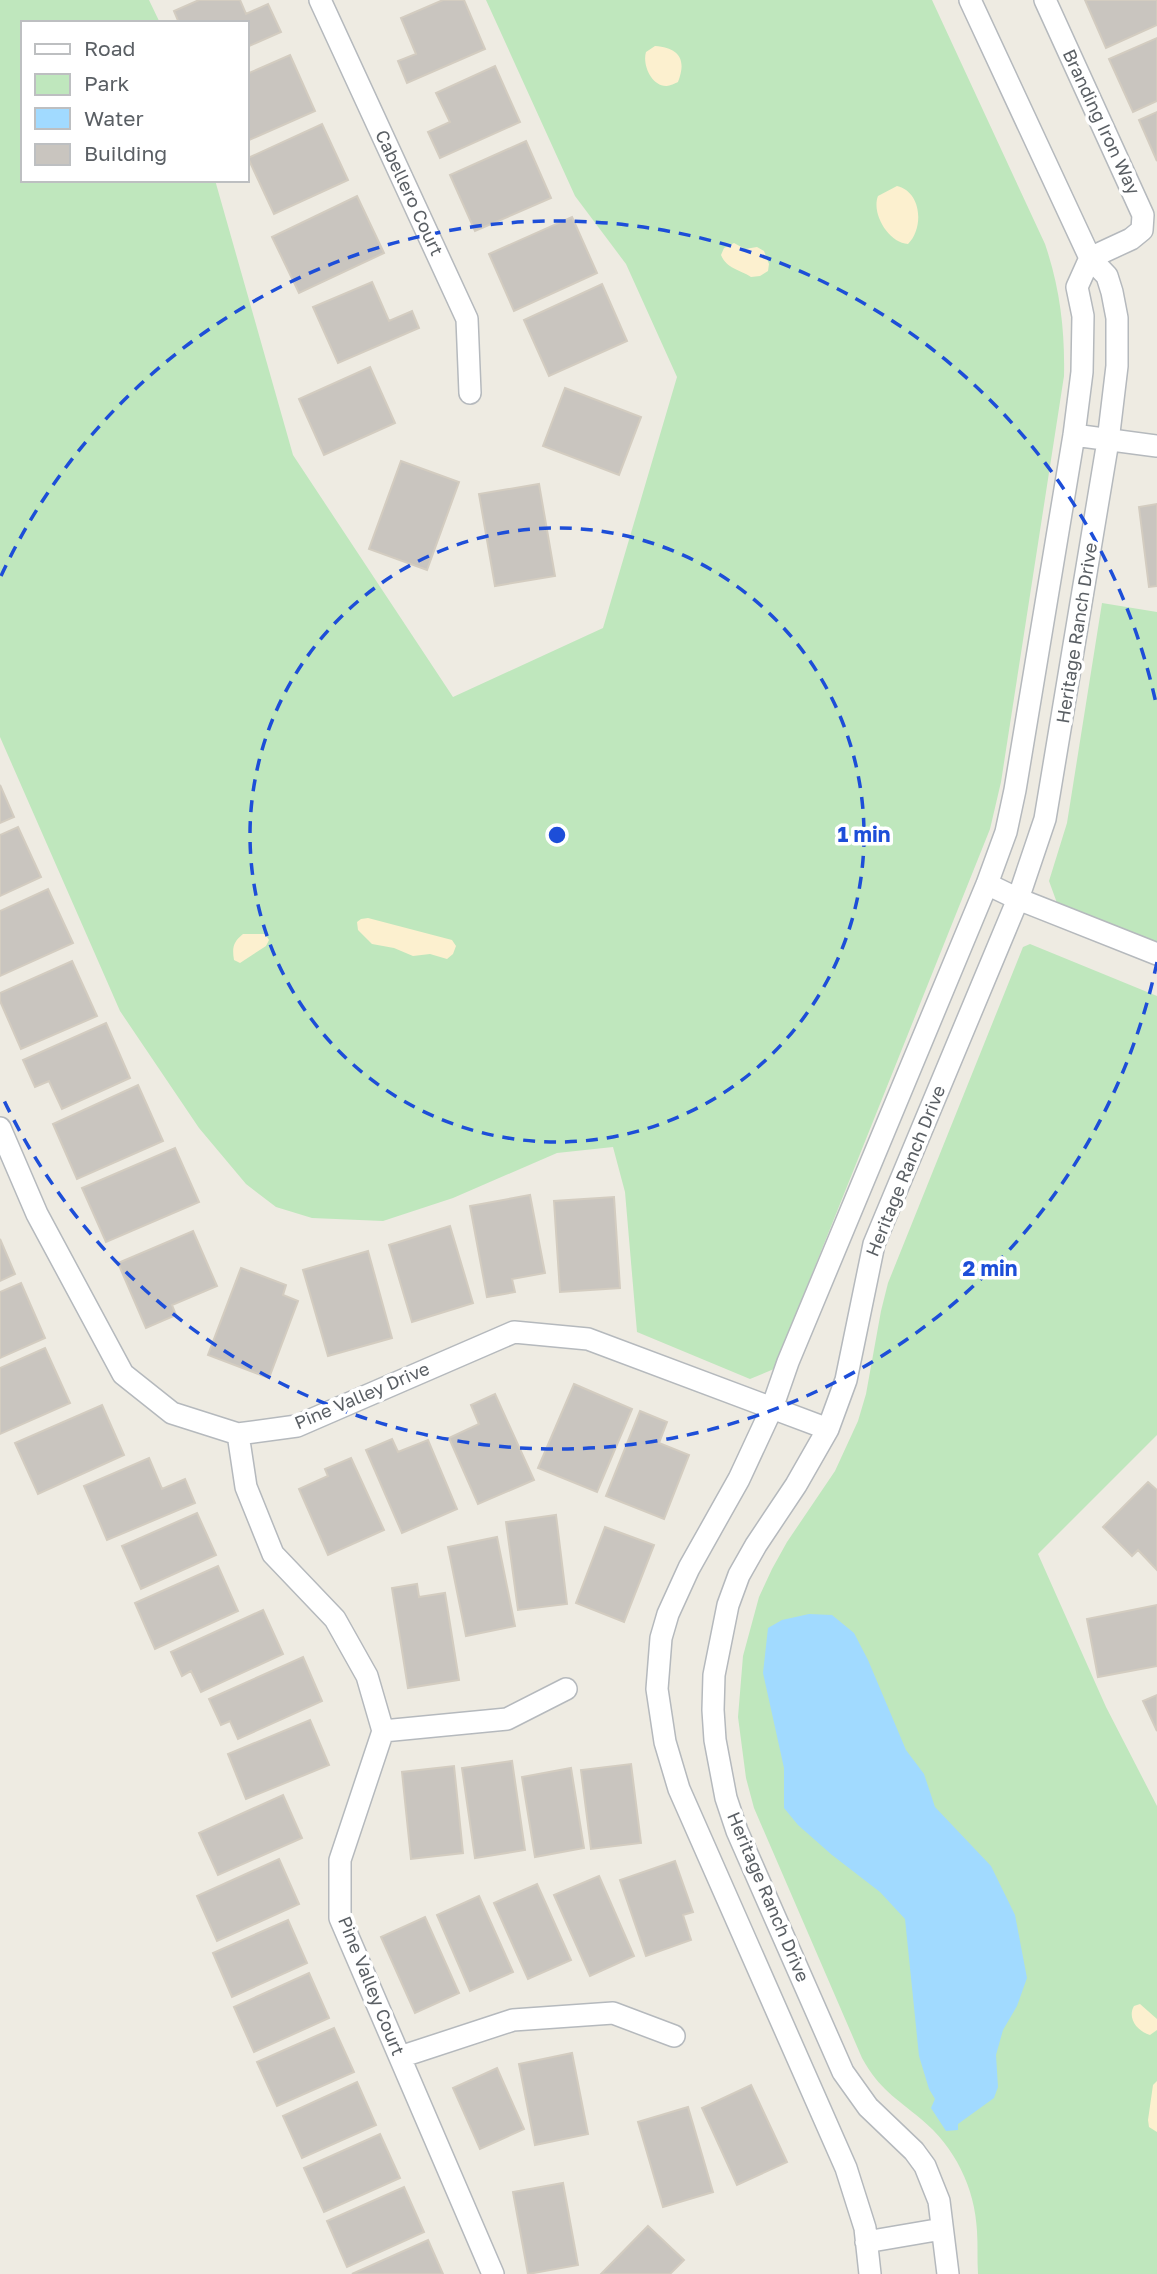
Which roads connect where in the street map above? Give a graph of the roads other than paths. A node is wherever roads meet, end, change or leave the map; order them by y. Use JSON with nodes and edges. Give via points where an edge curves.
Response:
{"nodes":[{"id":1,"x":320,"y":0,"type":"edge"},
{"id":2,"x":970,"y":0,"type":"edge"},
{"id":3,"x":1045,"y":0,"type":"edge"},
{"id":4,"x":1090,"y":258,"type":"junction"},
{"id":5,"x":470,"y":393,"type":"dead end"},
{"id":6,"x":1074,"y":435,"type":"junction"},
{"id":7,"x":1108,"y":441,"type":"junction"},
{"id":8,"x":1157,"y":446,"type":"edge"},
{"id":9,"x":987,"y":884,"type":"junction"},
{"id":10,"x":1018,"y":899,"type":"junction"},
{"id":11,"x":1157,"y":954,"type":"edge"},
{"id":12,"x":0,"y":1128,"type":"edge"},
{"id":13,"x":772,"y":1408,"type":"junction"},
{"id":14,"x":828,"y":1429,"type":"junction"},
{"id":15,"x":238,"y":1434,"type":"junction"},
{"id":16,"x":566,"y":1689,"type":"dead end"},
{"id":17,"x":383,"y":1731,"type":"junction"},
{"id":18,"x":674,"y":2036,"type":"dead end"},
{"id":19,"x":400,"y":2057,"type":"junction"},
{"id":20,"x":942,"y":2228,"type":"junction"},
{"id":21,"x":866,"y":2242,"type":"junction"},
{"id":22,"x":493,"y":2274,"type":"edge"},
{"id":23,"x":870,"y":2274,"type":"edge"},
{"id":24,"x":948,"y":2274,"type":"edge"}],
"edges":[{"from":1,"to":5,"type":"street","name":"Cabellero Court","via":[[467,320]]},
{"from":2,"to":4,"type":"street","name":"Heritage Ranch Drive"},
{"from":3,"to":4,"type":"street","name":"Branding Iron Way","via":[[1143,215],[1142,230],[1131,239]]},
{"from":4,"to":6,"type":"street","name":"Heritage Ranch Drive","via":[[1077,287],[1083,345]]},
{"from":4,"to":7,"type":"street","name":"Heritage Ranch Drive","via":[[1107,276],[1116,318],[1117,366]]},
{"from":6,"to":7,"type":"street"},
{"from":6,"to":9,"type":"street","name":"Heritage Ranch Drive","via":[[1015,790]]},
{"from":7,"to":8,"type":"street"},
{"from":7,"to":10,"type":"street","name":"Heritage Ranch Drive","via":[[1045,819]]},
{"from":9,"to":10,"type":"street"},
{"from":9,"to":13,"type":"street","name":"Heritage Ranch Drive"},
{"from":10,"to":11,"type":"street"},
{"from":10,"to":14,"type":"street","name":"Heritage Ranch Drive","via":[[874,1244],[846,1380]]},
{"from":12,"to":15,"type":"street","name":"Pine Valley Drive","via":[[37,1214],[123,1374],[172,1413]]},
{"from":13,"to":14,"type":"street","name":"Pine Valley Drive"},
{"from":13,"to":15,"type":"street","name":"Pine Valley Drive","via":[[588,1339],[514,1332],[298,1426]]},
{"from":13,"to":21,"type":"street","name":"Heritage Ranch Drive","via":[[668,1614],[657,1667],[660,1718],[679,1789],[833,2137],[856,2197]]},
{"from":14,"to":20,"type":"street","name":"Heritage Ranch Drive","via":[[745,1565],[728,1605],[714,1675],[718,1764],[737,1830],[843,2072],[868,2107],[925,2166],[939,2201]]},
{"from":15,"to":17,"type":"street","via":[[246,1487],[273,1554],[335,1619],[367,1676]]},
{"from":16,"to":17,"type":"street","via":[[507,1719]]},
{"from":17,"to":19,"type":"street","name":"Pine Valley Court","via":[[340,1860],[340,1918]]},
{"from":18,"to":19,"type":"street","via":[[613,2013],[513,2020]]},
{"from":19,"to":22,"type":"street","name":"Pine Valley Court"},
{"from":20,"to":21,"type":"street"},
{"from":20,"to":24,"type":"street","name":"Heritage Ranch Drive"},
{"from":21,"to":23,"type":"street","name":"Heritage Ranch Drive"}]}
